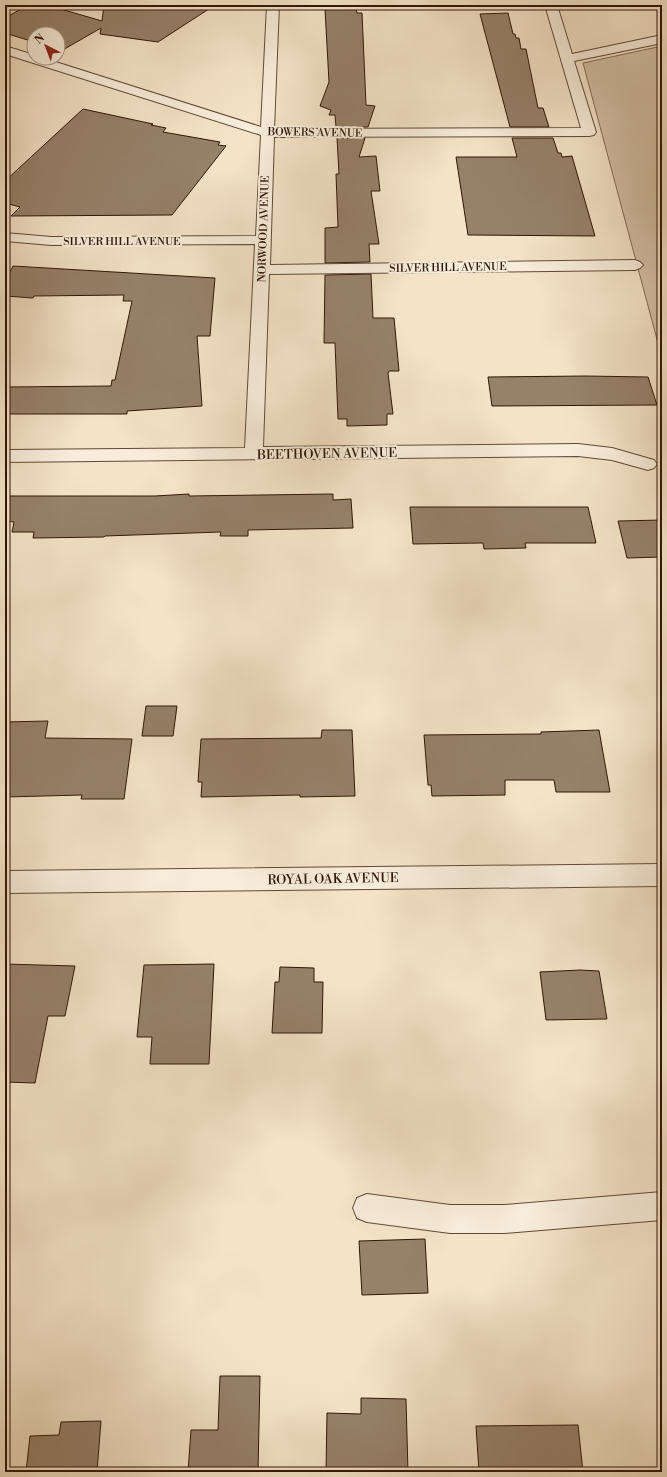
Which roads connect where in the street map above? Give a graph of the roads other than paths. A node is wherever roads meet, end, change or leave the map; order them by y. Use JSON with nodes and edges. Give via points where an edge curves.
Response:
{"nodes":[{"id":1,"x":272,"y":5,"type":"edge"},
{"id":2,"x":551,"y":5,"type":"edge"},
{"id":3,"x":662,"y":39,"type":"edge"},
{"id":4,"x":5,"y":50,"type":"edge"},
{"id":5,"x":567,"y":59,"type":"junction"},
{"id":6,"x":267,"y":133,"type":"junction"},
{"id":7,"x":5,"y":237,"type":"edge"},
{"id":8,"x":263,"y":240,"type":"junction"},
{"id":9,"x":635,"y":265,"type":"dead end"},
{"id":10,"x":261,"y":270,"type":"junction"},
{"id":11,"x":254,"y":453,"type":"junction"},
{"id":12,"x":5,"y":456,"type":"edge"},
{"id":13,"x":648,"y":464,"type":"dead end"},
{"id":14,"x":662,"y":875,"type":"edge"},
{"id":15,"x":5,"y":882,"type":"edge"},
{"id":16,"x":662,"y":1206,"type":"edge"},
{"id":17,"x":367,"y":1208,"type":"dead end"}],
"edges":[{"from":1,"to":6,"type":"street","name":"NORWOOD AVENUE"},
{"from":2,"to":5,"type":"street"},
{"from":3,"to":5,"type":"street"},
{"from":4,"to":6,"type":"street","name":"BOWERS AVENUE"},
{"from":5,"to":6,"type":"street","name":"BOWERS AVENUE","via":[[589,132]]},
{"from":6,"to":8,"type":"street","name":"NORWOOD AVENUE"},
{"from":7,"to":8,"type":"street","name":"SILVER HILL AVENUE","via":[[51,241]]},
{"from":8,"to":10,"type":"street","name":"NORWOOD AVENUE"},
{"from":9,"to":10,"type":"street","name":"SILVER HILL AVENUE"},
{"from":10,"to":11,"type":"street","name":"NORWOOD AVENUE"},
{"from":11,"to":12,"type":"street","name":"BEETHOVEN AVENUE"},
{"from":11,"to":13,"type":"street","name":"BEETHOVEN AVENUE","via":[[578,450],[612,454]]},
{"from":14,"to":15,"type":"street","name":"ROYAL OAK AVENUE"},
{"from":16,"to":17,"type":"street","via":[[505,1219],[450,1219]]}]}
